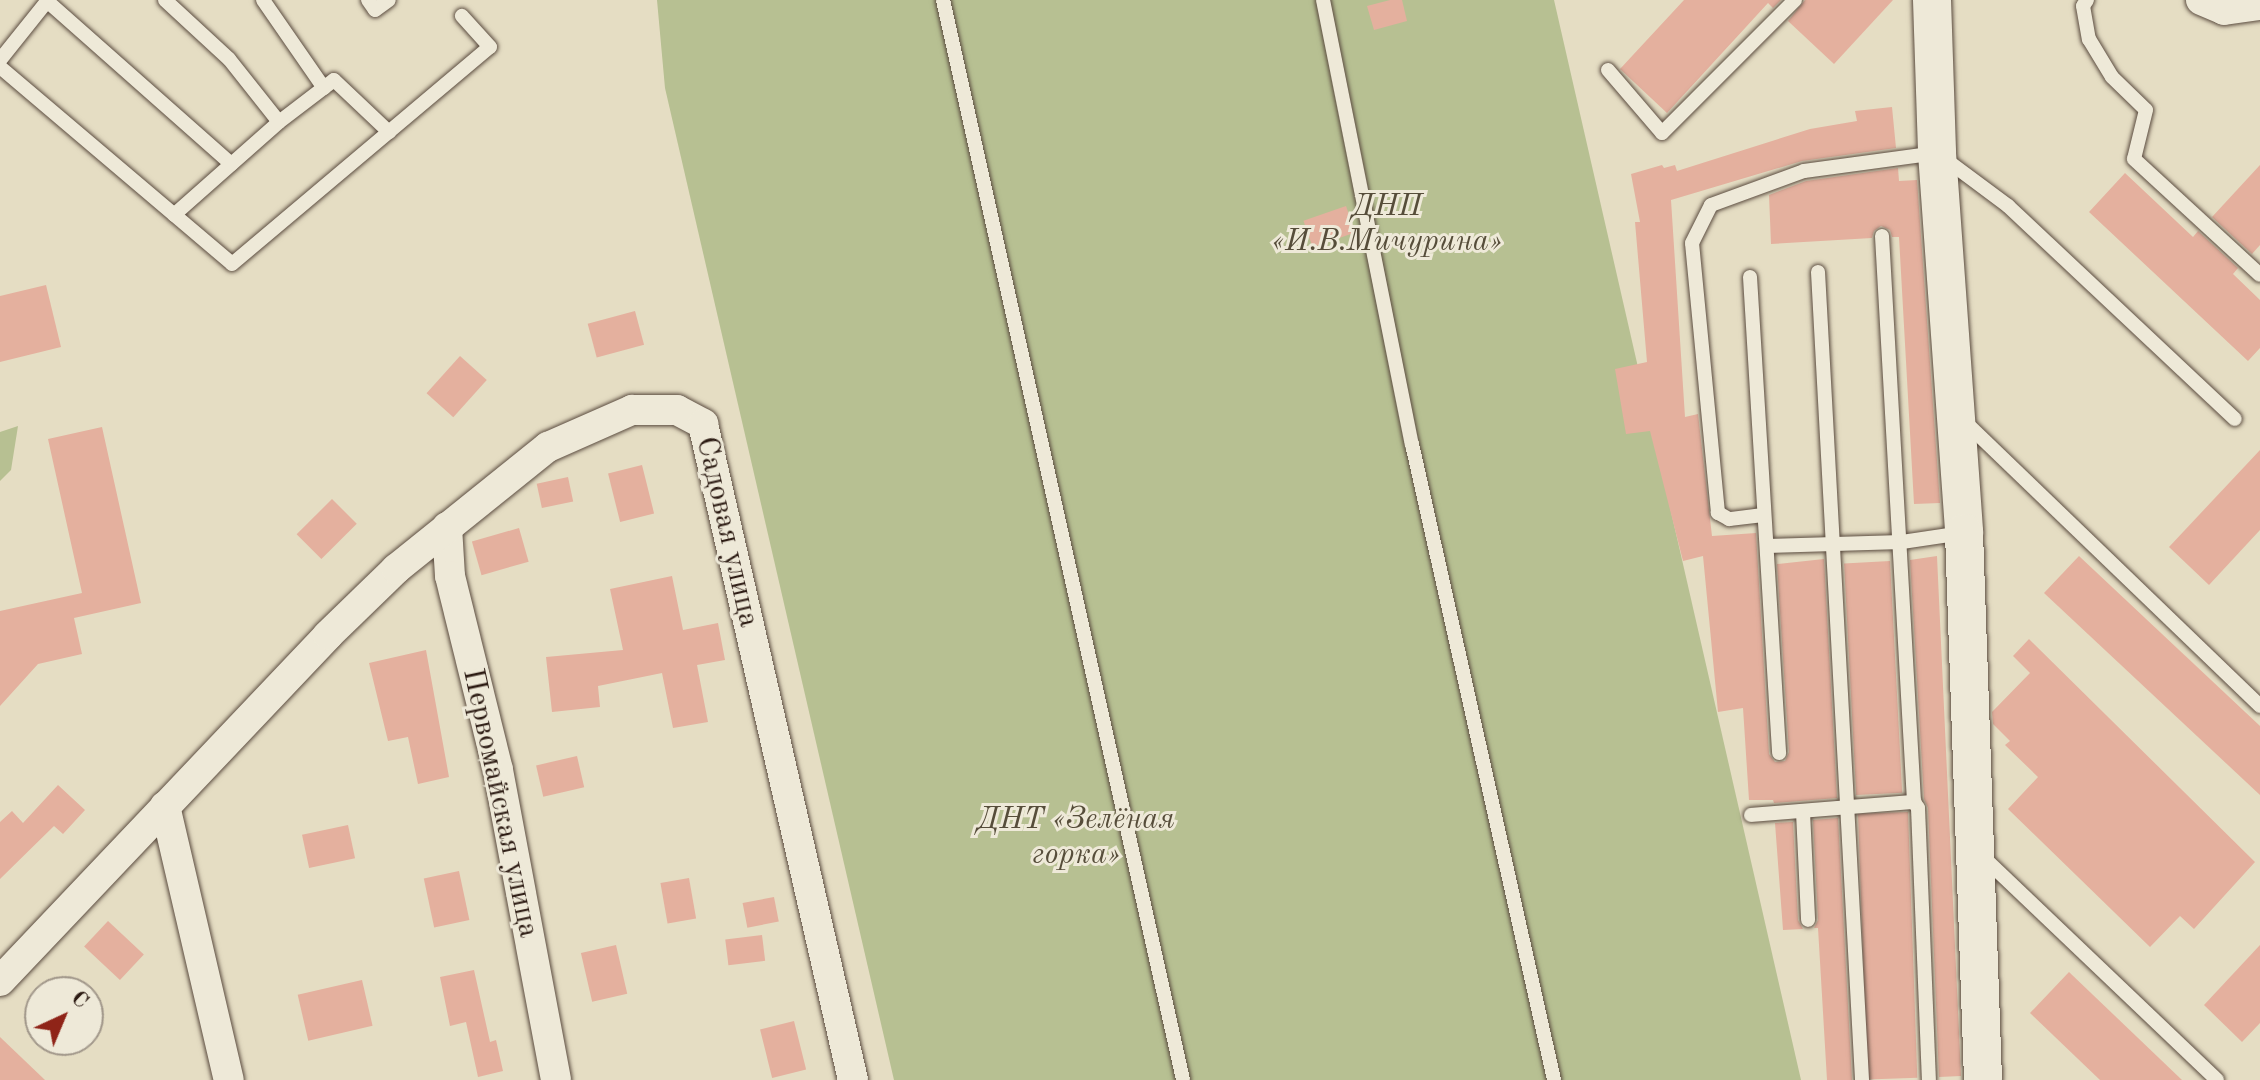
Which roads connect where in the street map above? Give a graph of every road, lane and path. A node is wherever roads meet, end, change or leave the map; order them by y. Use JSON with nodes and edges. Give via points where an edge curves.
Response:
{"nodes":[{"id":1,"x":47,"y":0,"type":"edge"},
{"id":2,"x":165,"y":0,"type":"edge"},
{"id":3,"x":263,"y":0,"type":"edge"},
{"id":4,"x":368,"y":0,"type":"edge"},
{"id":5,"x":389,"y":0,"type":"edge"},
{"id":6,"x":943,"y":0,"type":"edge"},
{"id":7,"x":1323,"y":0,"type":"edge"},
{"id":8,"x":1795,"y":0,"type":"edge"},
{"id":9,"x":1932,"y":0,"type":"edge"},
{"id":10,"x":2087,"y":0,"type":"edge"},
{"id":11,"x":2201,"y":0,"type":"edge"},
{"id":12,"x":2260,"y":5,"type":"edge"},
{"id":13,"x":462,"y":16,"type":"dead end"},
{"id":14,"x":0,"y":60,"type":"edge"},
{"id":15,"x":0,"y":67,"type":"edge"},
{"id":16,"x":1608,"y":70,"type":"dead end"},
{"id":17,"x":324,"y":88,"type":"junction"},
{"id":18,"x":279,"y":122,"type":"junction"},
{"id":19,"x":389,"y":132,"type":"junction"},
{"id":20,"x":1937,"y":153,"type":"junction"},
{"id":21,"x":231,"y":164,"type":"junction"},
{"id":22,"x":174,"y":215,"type":"junction"},
{"id":23,"x":1882,"y":236,"type":"dead end"},
{"id":24,"x":1818,"y":272,"type":"dead end"},
{"id":25,"x":2260,"y":275,"type":"edge"},
{"id":26,"x":1750,"y":277,"type":"dead end"},
{"id":27,"x":1955,"y":413,"type":"junction"},
{"id":28,"x":2235,"y":419,"type":"dead end"},
{"id":29,"x":1763,"y":515,"type":"junction"},
{"id":30,"x":447,"y":527,"type":"junction"},
{"id":31,"x":1964,"y":533,"type":"junction"},
{"id":32,"x":1902,"y":542,"type":"junction"},
{"id":33,"x":1833,"y":543,"type":"junction"},
{"id":34,"x":1767,"y":546,"type":"junction"},
{"id":35,"x":2260,"y":706,"type":"edge"},
{"id":36,"x":1779,"y":753,"type":"dead end"},
{"id":37,"x":1914,"y":802,"type":"junction"},
{"id":38,"x":165,"y":806,"type":"junction"},
{"id":39,"x":1849,"y":808,"type":"junction"},
{"id":40,"x":1803,"y":812,"type":"junction"},
{"id":41,"x":1751,"y":815,"type":"dead end"},
{"id":42,"x":1973,"y":847,"type":"junction"},
{"id":43,"x":1808,"y":920,"type":"dead end"},
{"id":44,"x":0,"y":981,"type":"edge"},
{"id":45,"x":229,"y":1080,"type":"edge"},
{"id":46,"x":556,"y":1080,"type":"edge"},
{"id":47,"x":853,"y":1080,"type":"edge"},
{"id":48,"x":1183,"y":1080,"type":"edge"},
{"id":49,"x":1554,"y":1080,"type":"edge"},
{"id":50,"x":1862,"y":1080,"type":"edge"},
{"id":51,"x":1929,"y":1080,"type":"edge"},
{"id":52,"x":1983,"y":1080,"type":"edge"},
{"id":53,"x":2217,"y":1080,"type":"edge"}],
"edges":[{"from":1,"to":14,"type":"lane"},
{"from":1,"to":21,"type":"lane"},
{"from":2,"to":18,"type":"lane","via":[[229,59]]},
{"from":3,"to":17,"type":"lane"},
{"from":4,"to":5,"type":"lane","via":[[375,10]]},
{"from":6,"to":48,"type":"lane"},
{"from":7,"to":49,"type":"lane","via":[[1412,444]]},
{"from":8,"to":16,"type":"lane","via":[[1662,133]]},
{"from":9,"to":20,"type":"street"},
{"from":10,"to":25,"type":"lane","via":[[2083,6],[2089,39],[2112,77],[2146,110],[2134,159]]},
{"from":11,"to":12,"type":"street","via":[[2224,10]]},
{"from":13,"to":19,"type":"lane","via":[[490,47]]},
{"from":15,"to":22,"type":"lane"},
{"from":17,"to":18,"type":"lane"},
{"from":17,"to":19,"type":"lane","via":[[334,80]]},
{"from":18,"to":21,"type":"lane"},
{"from":19,"to":22,"type":"lane","via":[[232,264]]},
{"from":20,"to":27,"type":"street"},
{"from":20,"to":28,"type":"lane","via":[[2008,206]]},
{"from":20,"to":29,"type":"lane","via":[[1804,171],[1711,205],[1703,215],[1692,243],[1718,513],[1729,519]]},
{"from":21,"to":22,"type":"lane"},
{"from":23,"to":32,"type":"lane"},
{"from":24,"to":33,"type":"lane"},
{"from":26,"to":29,"type":"lane"},
{"from":27,"to":31,"type":"street"},
{"from":27,"to":35,"type":"lane"},
{"from":29,"to":34,"type":"lane"},
{"from":30,"to":38,"type":"street","name":"Садовая улица","via":[[328,635]]},
{"from":30,"to":46,"type":"street","name":"Первомайская улица","via":[[450,576],[498,770]]},
{"from":30,"to":47,"type":"street","name":"Садовая улица","via":[[548,447],[632,410],[677,410],[703,424]]},
{"from":31,"to":32,"type":"lane"},
{"from":31,"to":42,"type":"street"},
{"from":32,"to":33,"type":"lane"},
{"from":32,"to":37,"type":"lane"},
{"from":33,"to":34,"type":"lane"},
{"from":33,"to":39,"type":"lane"},
{"from":34,"to":36,"type":"lane"},
{"from":37,"to":39,"type":"lane"},
{"from":37,"to":51,"type":"lane"},
{"from":38,"to":44,"type":"street","name":"Садовая улица"},
{"from":38,"to":45,"type":"street"},
{"from":39,"to":40,"type":"lane"},
{"from":39,"to":50,"type":"lane"},
{"from":40,"to":41,"type":"lane"},
{"from":40,"to":43,"type":"lane"},
{"from":42,"to":52,"type":"street"},
{"from":42,"to":53,"type":"lane"}]}
